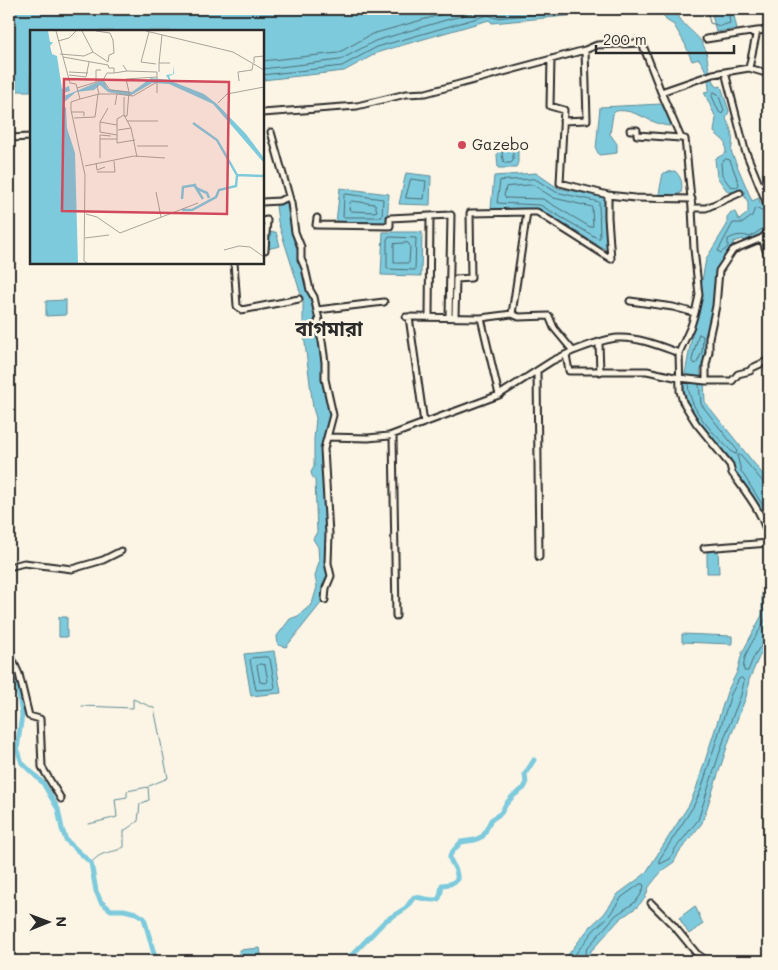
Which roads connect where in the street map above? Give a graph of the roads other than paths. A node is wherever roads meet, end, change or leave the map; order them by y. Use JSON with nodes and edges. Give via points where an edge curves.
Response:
{"nodes":[{"id":1,"x":769,"y":30,"type":"edge"},
{"id":2,"x":756,"y":31,"type":"junction"},
{"id":3,"x":706,"y":39,"type":"dead end"},
{"id":4,"x":585,"y":50,"type":"junction"},
{"id":5,"x":550,"y":59,"type":"junction"},
{"id":6,"x":749,"y":68,"type":"junction"},
{"id":7,"x":725,"y":72,"type":"junction"},
{"id":8,"x":769,"y":74,"type":"edge"},
{"id":9,"x":660,"y":92,"type":"junction"},
{"id":10,"x":264,"y":113,"type":"edge"},
{"id":11,"x":563,"y":121,"type":"junction"},
{"id":12,"x":630,"y":130,"type":"dead end"},
{"id":13,"x":271,"y":132,"type":"dead end"},
{"id":14,"x":30,"y":137,"type":"edge"},
{"id":15,"x":9,"y":138,"type":"edge"},
{"id":16,"x":681,"y":138,"type":"junction"},
{"id":17,"x":760,"y":184,"type":"junction"},
{"id":18,"x":769,"y":184,"type":"edge"},
{"id":19,"x":740,"y":193,"type":"dead end"},
{"id":20,"x":608,"y":195,"type":"junction"},
{"id":21,"x":289,"y":197,"type":"junction"},
{"id":22,"x":692,"y":199,"type":"junction"},
{"id":23,"x":264,"y":202,"type":"edge"},
{"id":24,"x":692,"y":208,"type":"junction"},
{"id":25,"x":769,"y":209,"type":"edge"},
{"id":26,"x":527,"y":212,"type":"junction"},
{"id":27,"x":430,"y":216,"type":"junction"},
{"id":28,"x":317,"y":218,"type":"dead end"},
{"id":29,"x":264,"y":220,"type":"edge"},
{"id":30,"x":769,"y":232,"type":"edge"},
{"id":31,"x":762,"y":238,"type":"junction"},
{"id":32,"x":265,"y":250,"type":"dead end"},
{"id":33,"x":769,"y":260,"type":"edge"},
{"id":34,"x":234,"y":264,"type":"edge"},
{"id":35,"x":299,"y":299,"type":"dead end"},
{"id":36,"x":630,"y":301,"type":"dead end"},
{"id":37,"x":384,"y":302,"type":"dead end"},
{"id":38,"x":317,"y":310,"type":"junction"},
{"id":39,"x":695,"y":313,"type":"junction"},
{"id":40,"x":512,"y":314,"type":"junction"},
{"id":41,"x":429,"y":317,"type":"junction"},
{"id":42,"x":452,"y":317,"type":"junction"},
{"id":43,"x":481,"y":318,"type":"junction"},
{"id":44,"x":598,"y":343,"type":"junction"},
{"id":45,"x":573,"y":351,"type":"junction"},
{"id":46,"x":679,"y":353,"type":"junction"},
{"id":47,"x":566,"y":355,"type":"junction"},
{"id":48,"x":769,"y":360,"type":"edge"},
{"id":49,"x":538,"y":371,"type":"junction"},
{"id":50,"x":600,"y":372,"type":"junction"},
{"id":51,"x":680,"y":378,"type":"junction"},
{"id":52,"x":705,"y":381,"type":"junction"},
{"id":53,"x":499,"y":395,"type":"junction"},
{"id":54,"x":424,"y":423,"type":"junction"},
{"id":55,"x":393,"y":435,"type":"junction"},
{"id":56,"x":328,"y":437,"type":"junction"},
{"id":57,"x":769,"y":543,"type":"edge"},
{"id":58,"x":704,"y":548,"type":"dead end"},
{"id":59,"x":121,"y":551,"type":"dead end"},
{"id":60,"x":538,"y":556,"type":"dead end"},
{"id":61,"x":9,"y":567,"type":"edge"},
{"id":62,"x":325,"y":600,"type":"dead end"},
{"id":63,"x":396,"y":616,"type":"dead end"},
{"id":64,"x":9,"y":652,"type":"edge"},
{"id":65,"x":61,"y":799,"type":"dead end"},
{"id":66,"x":651,"y":903,"type":"dead end"},
{"id":67,"x":704,"y":961,"type":"edge"}],
"edges":[{"from":1,"to":2,"type":"street"},
{"from":2,"to":3,"type":"street"},
{"from":2,"to":6,"type":"street"},
{"from":4,"to":5,"type":"street"},
{"from":4,"to":9,"type":"street","via":[[597,45],[642,43]]},
{"from":4,"to":11,"type":"street","via":[[587,120]]},
{"from":5,"to":10,"type":"street","via":[[426,93],[406,94],[357,106]]},
{"from":5,"to":11,"type":"street","via":[[550,106],[564,110]]},
{"from":6,"to":7,"type":"street"},
{"from":6,"to":8,"type":"street"},
{"from":7,"to":9,"type":"street"},
{"from":7,"to":17,"type":"street","via":[[745,150]]},
{"from":9,"to":16,"type":"street"},
{"from":11,"to":20,"type":"street","via":[[560,183]]},
{"from":12,"to":16,"type":"street","via":[[637,130],[638,135]]},
{"from":13,"to":21,"type":"street"},
{"from":14,"to":15,"type":"street"},
{"from":16,"to":22,"type":"street","via":[[685,139]]},
{"from":17,"to":18,"type":"street"},
{"from":17,"to":25,"type":"street"},
{"from":19,"to":24,"type":"street","via":[[706,208]]},
{"from":20,"to":22,"type":"street"},
{"from":20,"to":26,"type":"street","via":[[611,259],[537,212]]},
{"from":21,"to":23,"type":"street"},
{"from":21,"to":38,"type":"street","via":[[301,259]]},
{"from":22,"to":24,"type":"street"},
{"from":24,"to":39,"type":"street","via":[[699,295]]},
{"from":26,"to":40,"type":"street"},
{"from":26,"to":42,"type":"street","via":[[470,213],[471,278],[456,279]]},
{"from":27,"to":28,"type":"street","via":[[390,218],[390,226],[316,225]]},
{"from":27,"to":41,"type":"street"},
{"from":27,"to":42,"type":"street","via":[[451,215]]},
{"from":29,"to":32,"type":"street"},
{"from":30,"to":31,"type":"street"},
{"from":31,"to":33,"type":"street"},
{"from":31,"to":52,"type":"street","via":[[733,250],[719,270]]},
{"from":34,"to":35,"type":"street","via":[[237,306],[242,310]]},
{"from":36,"to":39,"type":"street"},
{"from":37,"to":38,"type":"street"},
{"from":38,"to":56,"type":"street","via":[[333,415]]},
{"from":39,"to":46,"type":"street"},
{"from":40,"to":43,"type":"street"},
{"from":40,"to":45,"type":"street","via":[[519,317],[549,316],[554,328]]},
{"from":41,"to":42,"type":"street"},
{"from":41,"to":54,"type":"street","via":[[407,317]]},
{"from":42,"to":43,"type":"street"},
{"from":43,"to":53,"type":"street"},
{"from":44,"to":45,"type":"street"},
{"from":44,"to":46,"type":"street","via":[[630,339]]},
{"from":44,"to":50,"type":"street"},
{"from":45,"to":47,"type":"street"},
{"from":46,"to":51,"type":"street"},
{"from":47,"to":49,"type":"street"},
{"from":47,"to":50,"type":"street","via":[[569,372]]},
{"from":48,"to":52,"type":"street","via":[[738,374],[732,381]]},
{"from":49,"to":53,"type":"street"},
{"from":49,"to":60,"type":"street"},
{"from":50,"to":51,"type":"street","via":[[647,371]]},
{"from":51,"to":52,"type":"street"},
{"from":51,"to":57,"type":"street","via":[[683,402],[730,465],[761,518]]},
{"from":53,"to":54,"type":"street"},
{"from":54,"to":55,"type":"street"},
{"from":55,"to":56,"type":"street"},
{"from":55,"to":63,"type":"street"},
{"from":56,"to":62,"type":"street","via":[[324,455],[331,576]]},
{"from":57,"to":58,"type":"street"},
{"from":59,"to":61,"type":"street","via":[[72,569],[24,563]]},
{"from":64,"to":65,"type":"street","via":[[19,674],[29,716],[40,719],[42,767]]},
{"from":66,"to":67,"type":"street"}]}
